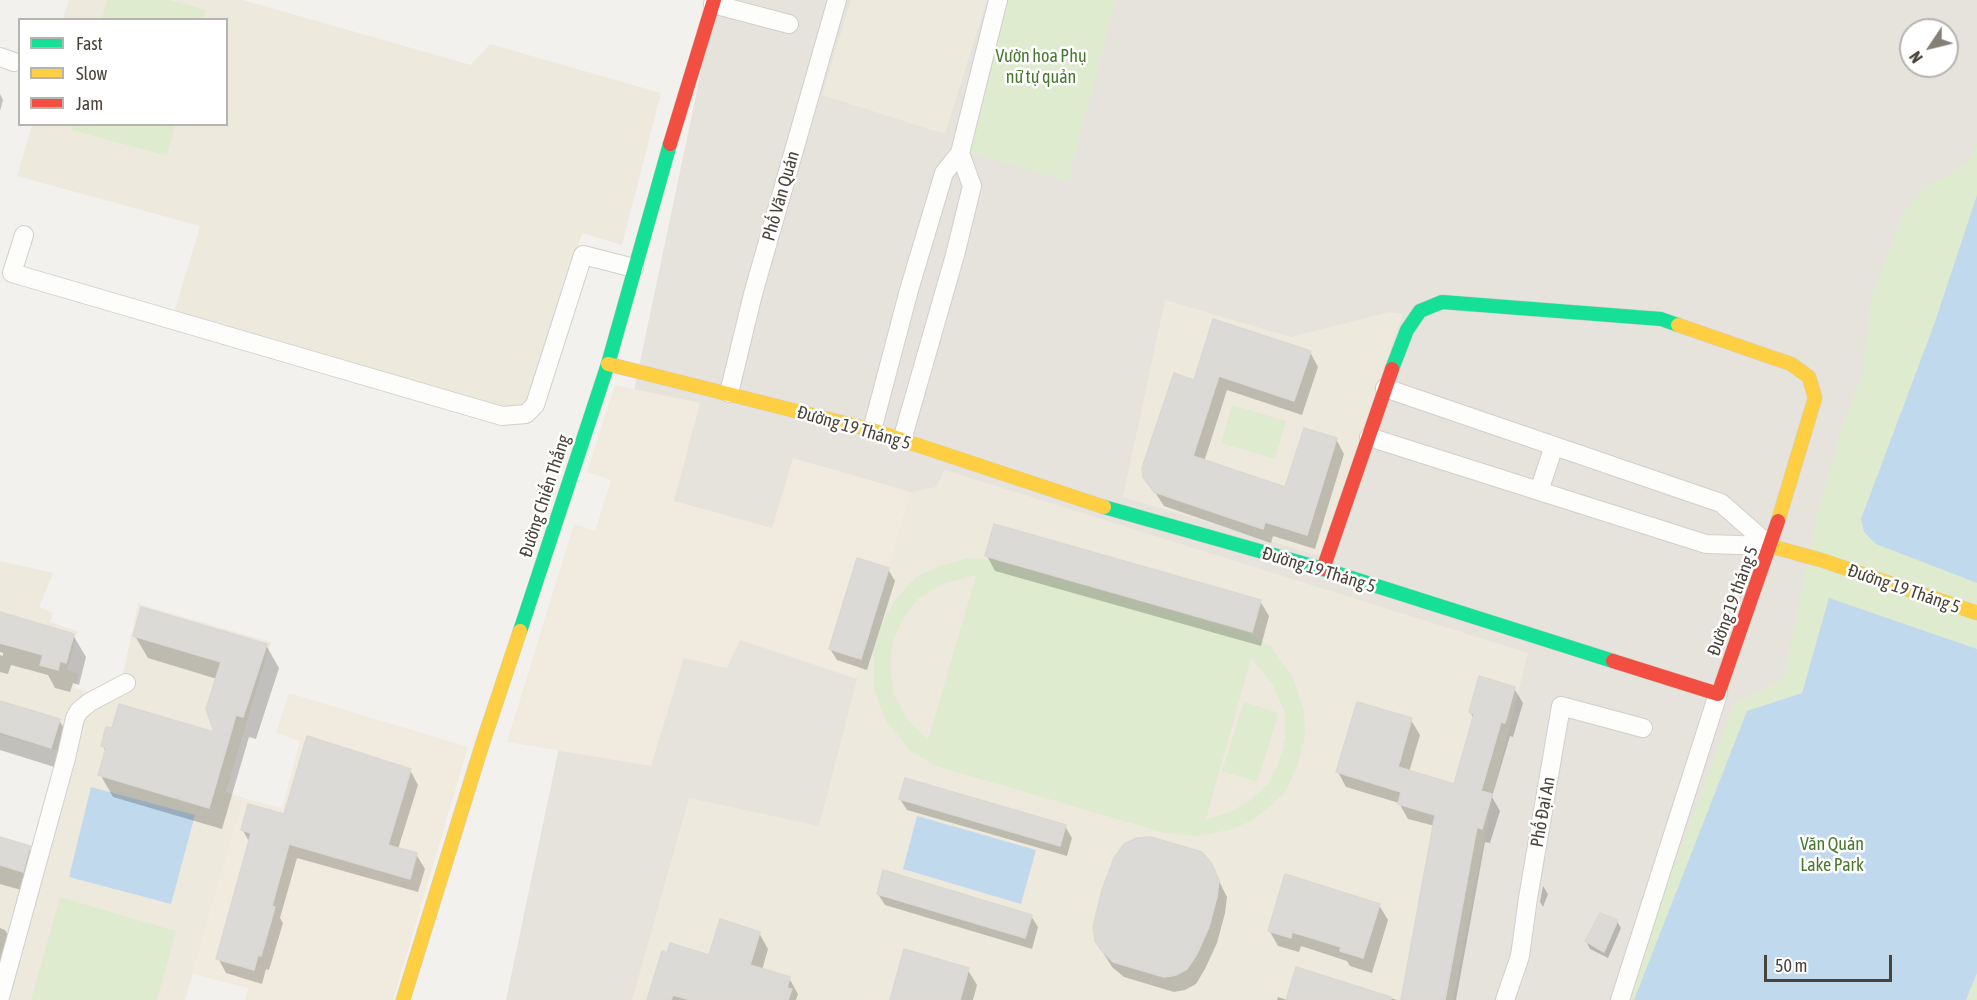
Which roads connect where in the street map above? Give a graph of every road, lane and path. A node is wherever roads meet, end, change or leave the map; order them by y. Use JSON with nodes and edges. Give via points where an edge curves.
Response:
{"nodes":[{"id":1,"x":837,"y":0,"type":"edge"},
{"id":2,"x":998,"y":0,"type":"edge"},
{"id":3,"x":713,"y":2,"type":"edge"},
{"id":4,"x":789,"y":24,"type":"dead end"},
{"id":5,"x":960,"y":153,"type":"junction"},
{"id":6,"x":24,"y":236,"type":"dead end"},
{"id":7,"x":634,"y":268,"type":"junction"},
{"id":8,"x":608,"y":364,"type":"junction"},
{"id":9,"x":1385,"y":388,"type":"junction"},
{"id":10,"x":729,"y":393,"type":"junction"},
{"id":11,"x":872,"y":430,"type":"junction"},
{"id":12,"x":1369,"y":437,"type":"junction"},
{"id":13,"x":902,"y":440,"type":"junction"},
{"id":14,"x":1554,"y":446,"type":"junction"},
{"id":15,"x":1539,"y":491,"type":"junction"},
{"id":16,"x":1770,"y":546,"type":"junction"},
{"id":17,"x":1832,"y":564,"type":"joint"},
{"id":18,"x":1323,"y":569,"type":"junction"},
{"id":19,"x":1977,"y":613,"type":"edge"},
{"id":20,"x":126,"y":683,"type":"dead end"},
{"id":21,"x":1719,"y":694,"type":"junction"},
{"id":22,"x":1643,"y":728,"type":"dead end"},
{"id":23,"x":0,"y":997,"type":"edge"},
{"id":24,"x":403,"y":1000,"type":"edge"},
{"id":25,"x":1505,"y":1000,"type":"edge"},
{"id":26,"x":1620,"y":1000,"type":"edge"}],
"edges":[{"from":1,"to":10,"type":"street","name":"Phố Văn Quán","via":[[753,294]]},
{"from":2,"to":5,"type":"street"},
{"from":3,"to":4,"type":"street"},
{"from":3,"to":7,"type":"street","name":"Đường Chiến Thắng"},
{"from":5,"to":11,"type":"street","via":[[944,173]]},
{"from":5,"to":13,"type":"street","via":[[972,186]]},
{"from":6,"to":7,"type":"street","via":[[12,273],[502,416],[526,414],[535,405],[583,255]]},
{"from":7,"to":8,"type":"street","name":"Đường Chiến Thắng"},
{"from":8,"to":10,"type":"street","name":"Đường 19 Tháng 5"},
{"from":8,"to":24,"type":"street","name":"Đường Chiến Thắng","via":[[483,742]]},
{"from":9,"to":12,"type":"street"},
{"from":9,"to":14,"type":"street"},
{"from":9,"to":16,"type":"street","via":[[1407,330],[1420,311],[1442,302],[1661,319],[1791,363],[1809,376],[1815,398]]},
{"from":10,"to":11,"type":"street","name":"Đường 19 Tháng 5"},
{"from":11,"to":13,"type":"street","name":"Đường 19 Tháng 5"},
{"from":12,"to":15,"type":"street"},
{"from":12,"to":18,"type":"street"},
{"from":13,"to":18,"type":"street","name":"Đường 19 Tháng 5","via":[[1059,493]]},
{"from":14,"to":15,"type":"street"},
{"from":14,"to":16,"type":"street","via":[[1722,503]]},
{"from":15,"to":16,"type":"street","via":[[1706,544]]},
{"from":16,"to":17,"type":"street","name":"Đường 19 tháng 5"},
{"from":16,"to":21,"type":"street","name":"Đường 19 tháng 5"},
{"from":17,"to":19,"type":"street","name":"Đường 19 Tháng 5"},
{"from":18,"to":21,"type":"street","name":"Đường 19 Tháng 5"},
{"from":20,"to":23,"type":"street","via":[[90,702],[75,718]]},
{"from":21,"to":26,"type":"street"},
{"from":22,"to":25,"type":"street","name":"Phố Đại An","via":[[1561,706],[1521,956]]}]}
